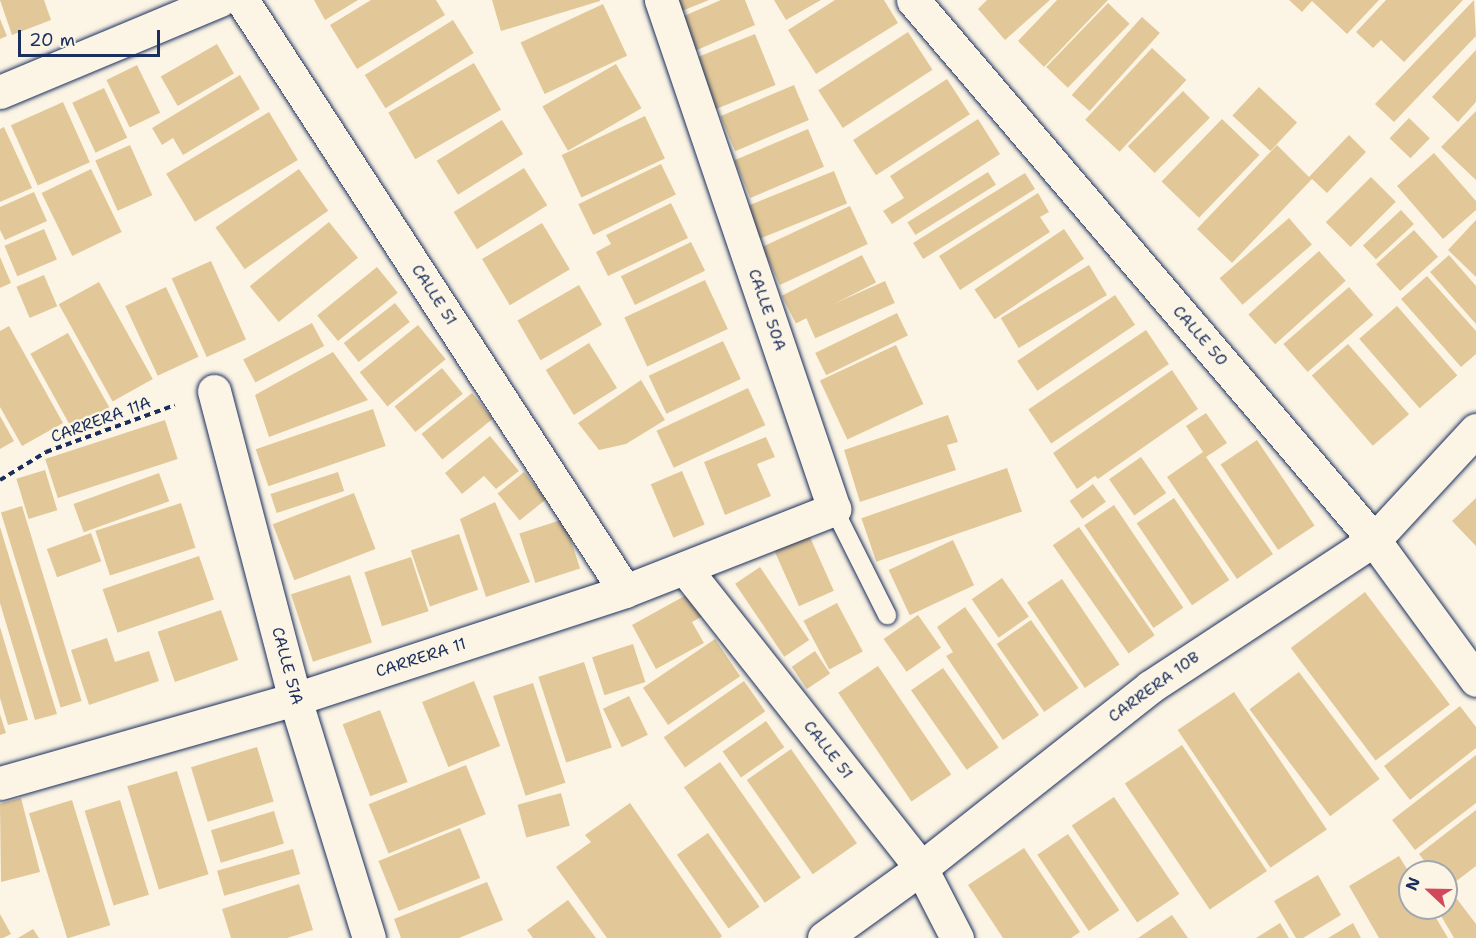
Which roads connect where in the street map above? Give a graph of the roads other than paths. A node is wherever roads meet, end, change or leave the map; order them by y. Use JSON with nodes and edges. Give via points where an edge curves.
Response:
{"nodes":[{"id":1,"x":220,"y":0,"type":"edge"},
{"id":2,"x":242,"y":0,"type":"edge"},
{"id":3,"x":661,"y":0,"type":"edge"},
{"id":4,"x":913,"y":0,"type":"edge"},
{"id":5,"x":0,"y":92,"type":"edge"},
{"id":6,"x":214,"y":391,"type":"road end"},
{"id":7,"x":1476,"y":430,"type":"edge"},
{"id":8,"x":834,"y":509,"type":"junction"},
{"id":9,"x":1374,"y":540,"type":"junction"},
{"id":10,"x":686,"y":570,"type":"junction"},
{"id":11,"x":625,"y":591,"type":"junction"},
{"id":12,"x":887,"y":615,"type":"dead end"},
{"id":13,"x":1476,"y":680,"type":"edge"},
{"id":14,"x":296,"y":699,"type":"junction"},
{"id":15,"x":0,"y":783,"type":"edge"},
{"id":16,"x":921,"y":868,"type":"junction"},
{"id":17,"x":369,"y":938,"type":"edge"},
{"id":18,"x":824,"y":938,"type":"edge"},
{"id":19,"x":957,"y":938,"type":"edge"}],
"edges":[{"from":1,"to":5,"type":"street"},
{"from":2,"to":11,"type":"street","name":"CALLE 51"},
{"from":3,"to":8,"type":"street","name":"CALLE 50A"},
{"from":4,"to":9,"type":"street","name":"CALLE 50"},
{"from":6,"to":14,"type":"street","name":"CALLE 51A"},
{"from":7,"to":9,"type":"street","name":"CARRERA 10B"},
{"from":8,"to":10,"type":"street","name":"CARRERA 11"},
{"from":8,"to":12,"type":"lane","name":"CALLE 50A"},
{"from":9,"to":13,"type":"street","name":"CALLE 50"},
{"from":9,"to":16,"type":"street","name":"CARRERA 10B","via":[[1150,687]]},
{"from":10,"to":11,"type":"street","name":"CARRERA 11"},
{"from":10,"to":16,"type":"street","name":"CALLE 51"},
{"from":11,"to":14,"type":"street","name":"CARRERA 11"},
{"from":14,"to":15,"type":"street","name":"CARRERA 11"},
{"from":14,"to":17,"type":"street","name":"CALLE 51A"},
{"from":16,"to":18,"type":"street","name":"CARRERA 10B"},
{"from":16,"to":19,"type":"street","name":"CALLE 51"}]}
